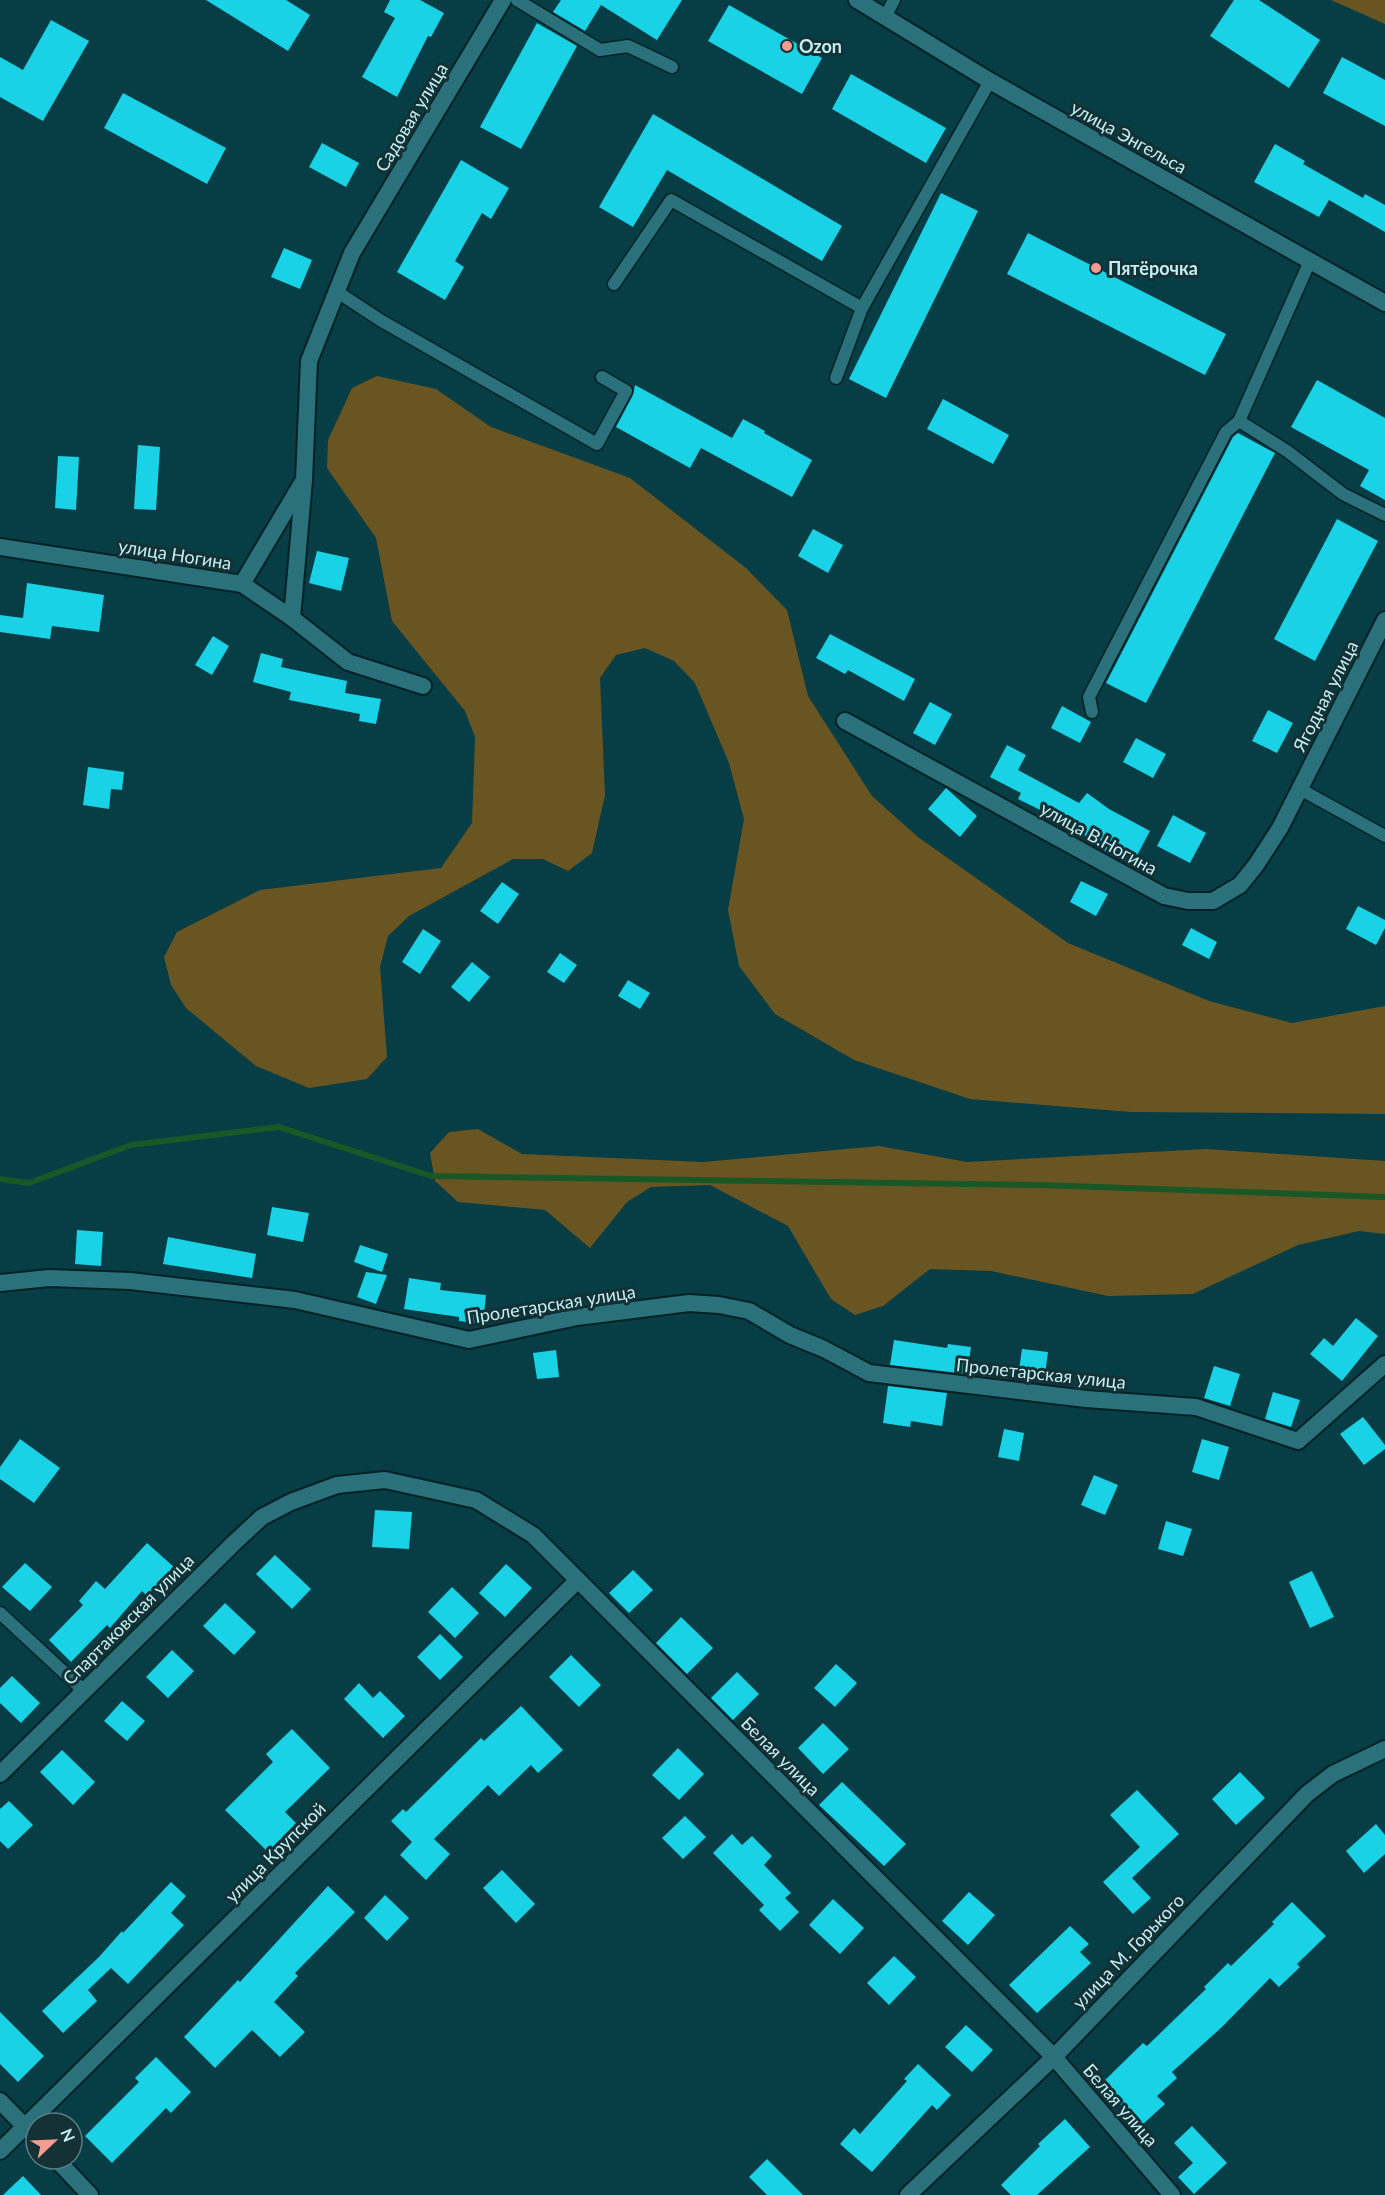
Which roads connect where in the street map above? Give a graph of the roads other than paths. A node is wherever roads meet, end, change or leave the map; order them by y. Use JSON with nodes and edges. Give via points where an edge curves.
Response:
{"nodes":[{"id":1,"x":503,"y":0,"type":"edge"},
{"id":2,"x":517,"y":0,"type":"edge"},
{"id":3,"x":857,"y":0,"type":"edge"},
{"id":4,"x":894,"y":0,"type":"edge"},
{"id":5,"x":885,"y":17,"type":"junction"},
{"id":6,"x":672,"y":67,"type":"dead end"},
{"id":7,"x":990,"y":81,"type":"junction"},
{"id":8,"x":1310,"y":261,"type":"junction"},
{"id":9,"x":614,"y":284,"type":"dead end"},
{"id":10,"x":336,"y":291,"type":"junction"},
{"id":11,"x":1385,"y":303,"type":"edge"},
{"id":12,"x":862,"y":308,"type":"junction"},
{"id":13,"x":602,"y":377,"type":"dead end"},
{"id":14,"x":836,"y":378,"type":"dead end"},
{"id":15,"x":1239,"y":421,"type":"junction"},
{"id":16,"x":304,"y":480,"type":"junction"},
{"id":17,"x":1385,"y":515,"type":"edge"},
{"id":18,"x":0,"y":547,"type":"edge"},
{"id":19,"x":242,"y":584,"type":"junction"},
{"id":20,"x":292,"y":618,"type":"junction"},
{"id":21,"x":1385,"y":620,"type":"edge"},
{"id":22,"x":423,"y":686,"type":"dead end"},
{"id":23,"x":1092,"y":712,"type":"dead end"},
{"id":24,"x":845,"y":721,"type":"dead end"},
{"id":25,"x":1300,"y":789,"type":"junction"},
{"id":26,"x":1385,"y":836,"type":"edge"},
{"id":27,"x":0,"y":1283,"type":"edge"},
{"id":28,"x":1385,"y":1364,"type":"edge"},
{"id":29,"x":291,"y":1502,"type":"joint"},
{"id":30,"x":578,"y":1580,"type":"junction"},
{"id":31,"x":0,"y":1613,"type":"edge"},
{"id":32,"x":83,"y":1690,"type":"junction"},
{"id":33,"x":1385,"y":1749,"type":"edge"},
{"id":34,"x":0,"y":1774,"type":"edge"},
{"id":35,"x":1054,"y":2057,"type":"junction"},
{"id":36,"x":0,"y":2101,"type":"edge"},
{"id":37,"x":52,"y":2111,"type":"edge"},
{"id":38,"x":24,"y":2125,"type":"edge"},
{"id":39,"x":24,"y":2136,"type":"edge"},
{"id":40,"x":0,"y":2151,"type":"edge"},
{"id":41,"x":67,"y":2171,"type":"edge"},
{"id":42,"x":90,"y":2195,"type":"edge"},
{"id":43,"x":908,"y":2195,"type":"edge"},
{"id":44,"x":1172,"y":2195,"type":"edge"}],
"edges":[{"from":1,"to":10,"type":"street","name":"Садовая улица","via":[[352,253]]},
{"from":2,"to":6,"type":"lane","via":[[600,50],[628,46]]},
{"from":3,"to":5,"type":"street","name":"улица Энгельса"},
{"from":4,"to":5,"type":"lane"},
{"from":5,"to":7,"type":"street","name":"улица Энгельса"},
{"from":7,"to":8,"type":"street","name":"улица Энгельса"},
{"from":7,"to":12,"type":"lane"},
{"from":8,"to":11,"type":"street","name":"улица Энгельса"},
{"from":8,"to":15,"type":"lane"},
{"from":9,"to":12,"type":"lane","via":[[671,200]]},
{"from":10,"to":13,"type":"lane","via":[[597,444],[626,391]]},
{"from":10,"to":16,"type":"street","name":"Садовая улица","via":[[309,361]]},
{"from":12,"to":14,"type":"lane"},
{"from":15,"to":17,"type":"lane","via":[[1287,451],[1343,494]]},
{"from":15,"to":23,"type":"lane","via":[[1226,432],[1089,696]]},
{"from":16,"to":19,"type":"street"},
{"from":16,"to":20,"type":"street","name":"Садовая улица"},
{"from":18,"to":19,"type":"street","name":"улица Ногина"},
{"from":19,"to":20,"type":"street","name":"улица Ногина"},
{"from":20,"to":22,"type":"street","name":"улица Ногина","via":[[348,662]]},
{"from":21,"to":25,"type":"street","name":"Ягодная улица"},
{"from":24,"to":25,"type":"street","name":"улица В.Ногина","via":[[1164,896],[1188,901],[1213,901],[1240,885],[1280,828]]},
{"from":25,"to":26,"type":"lane"},
{"from":27,"to":28,"type":"street","name":"Пролетарская улица","via":[[49,1278],[130,1281],[295,1300],[469,1340],[578,1317],[689,1303],[719,1305],[749,1311],[869,1373],[1086,1399],[1196,1407],[1298,1441]]},
{"from":29,"to":30,"type":"street","name":"Белая улица","via":[[337,1485],[385,1480],[476,1500],[533,1535]]},
{"from":29,"to":32,"type":"street","name":"Спартаковская улица","via":[[262,1517]]},
{"from":30,"to":35,"type":"street","name":"Белая улица"},
{"from":30,"to":37,"type":"street","name":"улица Крупской"},
{"from":31,"to":32,"type":"lane"},
{"from":32,"to":34,"type":"street","name":"Спартаковская улица"},
{"from":33,"to":35,"type":"street","name":"улица М. Горького","via":[[1333,1774],[1307,1794]]},
{"from":35,"to":43,"type":"street","name":"улица М. Горького"},
{"from":35,"to":44,"type":"street","name":"Белая улица"},
{"from":36,"to":38,"type":"street"},
{"from":39,"to":40,"type":"street","name":"улица Крупской"},
{"from":41,"to":42,"type":"street"}]}
